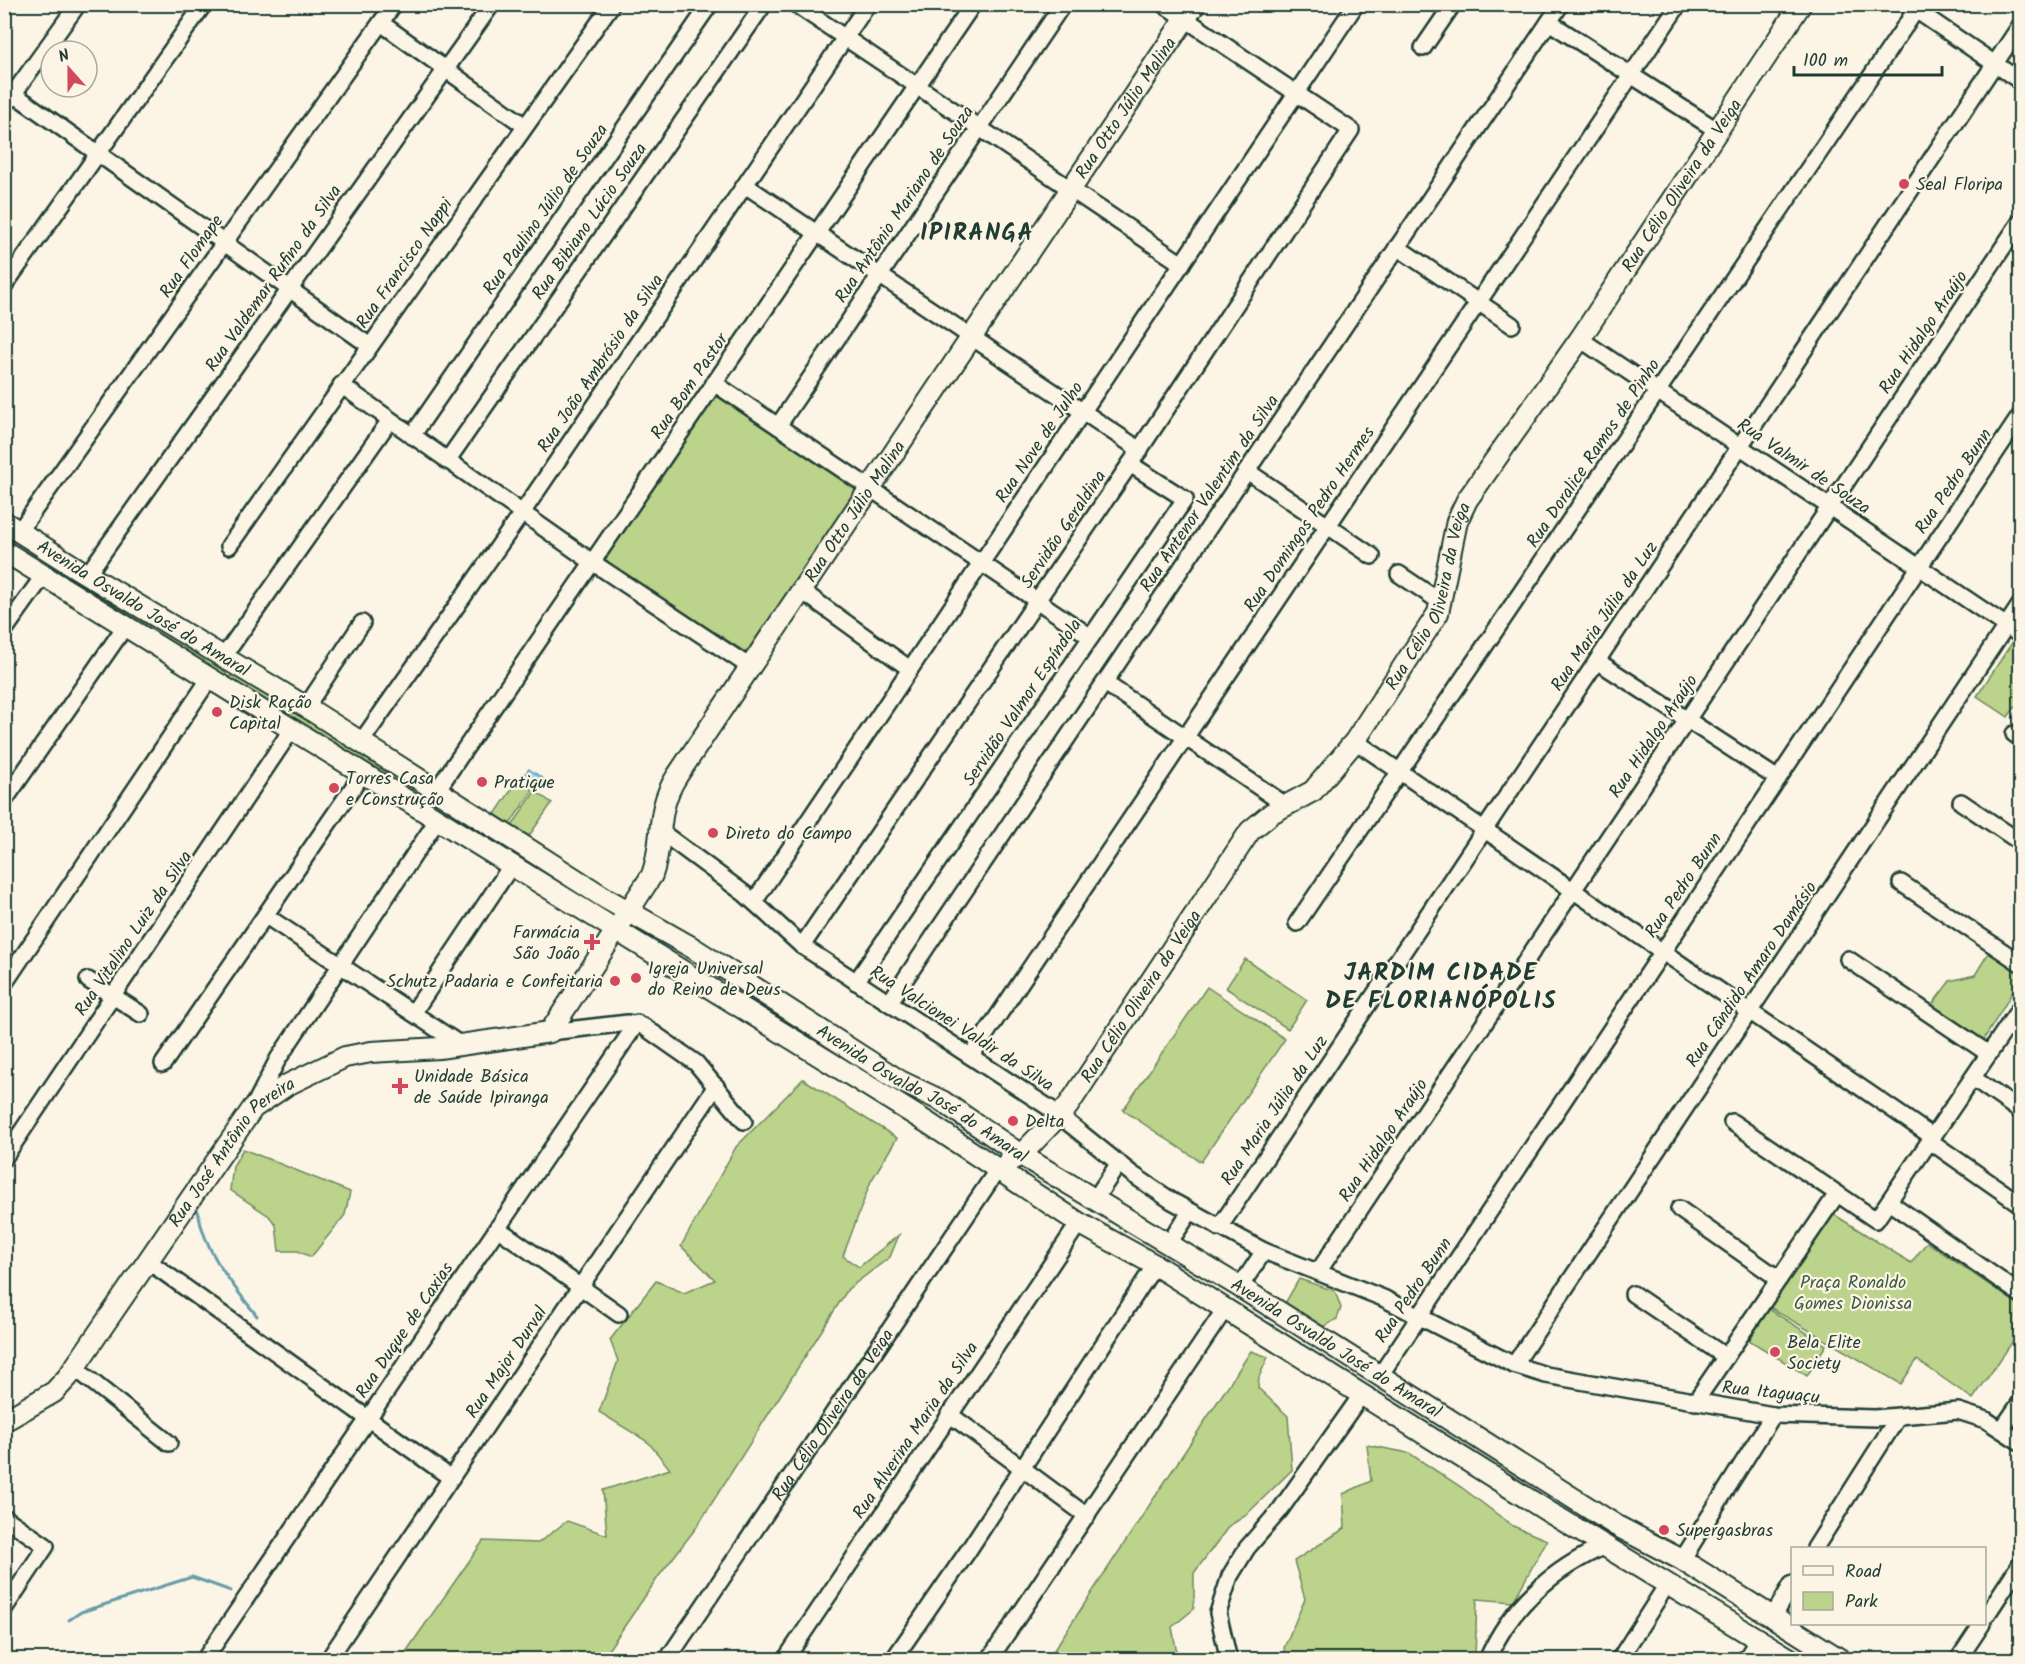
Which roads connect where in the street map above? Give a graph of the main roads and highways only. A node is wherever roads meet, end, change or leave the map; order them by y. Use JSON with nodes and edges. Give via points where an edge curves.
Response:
{"nodes":[{"id":1,"x":1802,"y":4,"type":"edge"},
{"id":2,"x":1190,"y":12,"type":"edge"},
{"id":3,"x":12,"y":526,"type":"edge"},
{"id":4,"x":4,"y":551,"type":"edge"},
{"id":5,"x":363,"y":772,"type":"junction"},
{"id":6,"x":437,"y":790,"type":"junction"},
{"id":7,"x":629,"y":913,"type":"junction"},
{"id":8,"x":617,"y":932,"type":"junction"},
{"id":9,"x":550,"y":1032,"type":"joint"},
{"id":10,"x":847,"y":1073,"type":"junction"},
{"id":11,"x":900,"y":1081,"type":"junction"},
{"id":12,"x":970,"y":1151,"type":"junction"},
{"id":13,"x":1020,"y":1155,"type":"junction"},
{"id":14,"x":1128,"y":1221,"type":"junction"},
{"id":15,"x":1079,"y":1223,"type":"junction"},
{"id":16,"x":4,"y":1421,"type":"edge"},
{"id":17,"x":1549,"y":1512,"type":"junction"},
{"id":18,"x":1617,"y":1526,"type":"junction"},
{"id":19,"x":1647,"y":1570,"type":"junction"},
{"id":20,"x":1708,"y":1577,"type":"junction"},
{"id":21,"x":1792,"y":1659,"type":"edge"},
{"id":22,"x":1841,"y":1659,"type":"edge"}],
"edges":[{"from":1,"to":13,"type":"main road","name":"Rua Célio Oliveira da Veiga","via":[[1462,509],[1442,603],[1356,741],[1313,791],[1264,818],[1250,831],[1059,1117]]},
{"from":2,"to":7,"type":"main road","name":"Rua Otto Júlio Malina","via":[[670,787],[661,811],[657,861]]},
{"from":3,"to":6,"type":"main road","name":"Avenida Osvaldo José do Amaral"},
{"from":4,"to":5,"type":"main road","name":"Avenida Osvaldo José do Amaral"},
{"from":5,"to":6,"type":"main road","via":[[420,800]]},
{"from":5,"to":8,"type":"main road","name":"Avenida Osvaldo José do Amaral"},
{"from":6,"to":7,"type":"main road","name":"Avenida Osvaldo José do Amaral"},
{"from":7,"to":8,"type":"main road","name":"Rua Otto Júlio Malina"},
{"from":7,"to":11,"type":"main road","name":"Avenida Osvaldo José do Amaral","via":[[693,948]]},
{"from":8,"to":9,"type":"main road","name":"Rua Otto Júlio Malina"},
{"from":8,"to":10,"type":"main road","name":"Avenida Osvaldo José do Amaral"},
{"from":9,"to":16,"type":"main road","name":"Rua José Antônio Pereira","via":[[345,1057],[287,1085],[253,1108],[75,1368],[54,1392]]},
{"from":10,"to":11,"type":"main road","via":[[846,1061],[851,1058],[886,1078]]},
{"from":10,"to":12,"type":"main road","name":"Avenida Osvaldo José do Amaral"},
{"from":11,"to":13,"type":"main road","name":"Avenida Osvaldo José do Amaral","via":[[942,1101]]},
{"from":12,"to":13,"type":"main road","via":[[1000,1163]]},
{"from":12,"to":15,"type":"main road","name":"Avenida Osvaldo José do Amaral"},
{"from":13,"to":14,"type":"main road","name":"Avenida Osvaldo José do Amaral"},
{"from":14,"to":15,"type":"main road","via":[[1135,1234],[1125,1241]]},
{"from":14,"to":18,"type":"main road","name":"Avenida Osvaldo José do Amaral","via":[[1240,1287]]},
{"from":15,"to":17,"type":"main road","name":"Avenida Osvaldo José do Amaral","via":[[1155,1265]]},
{"from":17,"to":18,"type":"main road","via":[[1551,1497],[1560,1496],[1593,1518]]},
{"from":17,"to":19,"type":"main road","name":"Avenida Osvaldo José do Amaral"},
{"from":18,"to":20,"type":"main road","name":"Avenida Osvaldo José do Amaral"},
{"from":19,"to":20,"type":"main road","via":[[1667,1576],[1694,1592],[1706,1588]]},
{"from":19,"to":21,"type":"main road","name":"Avenida Osvaldo José do Amaral"},
{"from":20,"to":22,"type":"main road","name":"Avenida Osvaldo José do Amaral"}]}
